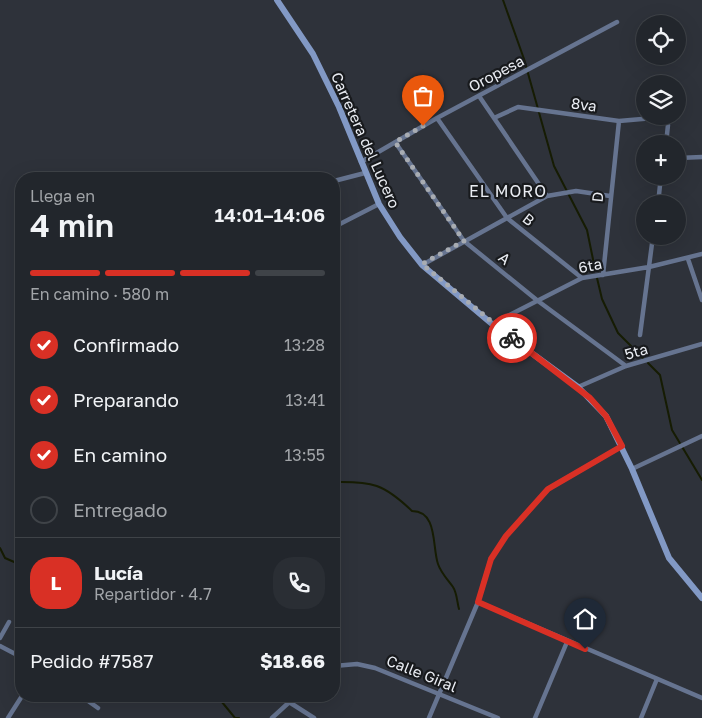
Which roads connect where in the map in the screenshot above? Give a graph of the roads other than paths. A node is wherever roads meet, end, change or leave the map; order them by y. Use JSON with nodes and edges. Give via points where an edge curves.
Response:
{"nodes":[{"id":1,"x":277,"y":0,"type":"edge"},
{"id":2,"x":617,"y":22,"type":"dead end"},
{"id":3,"x":479,"y":96,"type":"junction"},
{"id":4,"x":437,"y":118,"type":"junction"},
{"id":5,"x":494,"y":118,"type":"junction"},
{"id":6,"x":619,"y":121,"type":"junction"},
{"id":7,"x":667,"y":135,"type":"edge"},
{"id":8,"x":395,"y":142,"type":"junction"},
{"id":9,"x":686,"y":158,"type":"edge"},
{"id":10,"x":701,"y":159,"type":"edge"},
{"id":11,"x":361,"y":162,"type":"junction"},
{"id":12,"x":365,"y":173,"type":"junction"},
{"id":13,"x":340,"y":179,"type":"edge"},
{"id":14,"x":546,"y":196,"type":"junction"},
{"id":15,"x":610,"y":196,"type":"junction"},
{"id":16,"x":379,"y":204,"type":"junction"},
{"id":17,"x":507,"y":218,"type":"junction"},
{"id":18,"x":340,"y":224,"type":"edge"},
{"id":19,"x":464,"y":241,"type":"junction"},
{"id":20,"x":652,"y":245,"type":"edge"},
{"id":21,"x":702,"y":254,"type":"edge"},
{"id":22,"x":688,"y":259,"type":"junction"},
{"id":23,"x":422,"y":264,"type":"junction"},
{"id":24,"x":649,"y":267,"type":"junction"},
{"id":25,"x":603,"y":275,"type":"junction"},
{"id":26,"x":582,"y":278,"type":"junction"},
{"id":27,"x":702,"y":300,"type":"edge"},
{"id":28,"x":538,"y":301,"type":"junction"},
{"id":29,"x":492,"y":324,"type":"junction"},
{"id":30,"x":640,"y":335,"type":"dead end"},
{"id":31,"x":702,"y":344,"type":"edge"},
{"id":32,"x":626,"y":366,"type":"junction"},
{"id":33,"x":578,"y":387,"type":"junction"},
{"id":34,"x":702,"y":436,"type":"edge"},
{"id":35,"x":622,"y":446,"type":"junction"},
{"id":36,"x":632,"y":469,"type":"junction"},
{"id":37,"x":702,"y":598,"type":"edge"},
{"id":38,"x":478,"y":602,"type":"junction"},
{"id":39,"x":10,"y":622,"type":"dead end"},
{"id":40,"x":0,"y":638,"type":"edge"},
{"id":41,"x":568,"y":642,"type":"junction"},
{"id":42,"x":0,"y":646,"type":"edge"},
{"id":43,"x":15,"y":654,"type":"edge"},
{"id":44,"x":340,"y":665,"type":"edge"},
{"id":45,"x":657,"y":679,"type":"junction"},
{"id":46,"x":439,"y":693,"type":"junction"},
{"id":47,"x":702,"y":698,"type":"edge"},
{"id":48,"x":18,"y":702,"type":"edge"},
{"id":49,"x":90,"y":702,"type":"edge"},
{"id":50,"x":289,"y":702,"type":"joint"},
{"id":51,"x":98,"y":708,"type":"dead end"},
{"id":52,"x":8,"y":718,"type":"edge"},
{"id":53,"x":272,"y":718,"type":"edge"},
{"id":54,"x":314,"y":718,"type":"edge"},
{"id":55,"x":429,"y":718,"type":"edge"},
{"id":56,"x":498,"y":718,"type":"edge"},
{"id":57,"x":534,"y":718,"type":"edge"},
{"id":58,"x":641,"y":718,"type":"edge"}],
"edges":[{"from":1,"to":11,"type":"main road","name":"Carretera del Lucero","via":[[313,54]]},
{"from":2,"to":3,"type":"street","name":"Oropesa"},
{"from":3,"to":4,"type":"street","name":"Oropesa"},
{"from":3,"to":5,"type":"street"},
{"from":4,"to":8,"type":"street","name":"Oropesa"},
{"from":4,"to":17,"type":"street","name":"B"},
{"from":5,"to":6,"type":"street","name":"8va","via":[[518,107]]},
{"from":5,"to":14,"type":"street"},
{"from":6,"to":7,"type":"street","name":"8va","via":[[665,117]]},
{"from":6,"to":15,"type":"street","name":"D"},
{"from":8,"to":11,"type":"street","name":"Oropesa"},
{"from":8,"to":19,"type":"street","name":"A"},
{"from":9,"to":10,"type":"street"},
{"from":11,"to":12,"type":"main road","name":"Carretera del Lucero"},
{"from":12,"to":13,"type":"street"},
{"from":12,"to":16,"type":"main road","name":"Carretera del Lucero"},
{"from":14,"to":15,"type":"street","via":[[576,191]]},
{"from":14,"to":17,"type":"street"},
{"from":15,"to":25,"type":"street","name":"D"},
{"from":16,"to":18,"type":"street"},
{"from":16,"to":23,"type":"main road","name":"Carretera del Lucero"},
{"from":17,"to":19,"type":"street"},
{"from":17,"to":26,"type":"street","name":"B"},
{"from":19,"to":23,"type":"street"},
{"from":19,"to":28,"type":"street","name":"A"},
{"from":20,"to":24,"type":"street"},
{"from":21,"to":22,"type":"street","name":"6ta"},
{"from":22,"to":24,"type":"street","name":"6ta"},
{"from":22,"to":27,"type":"street"},
{"from":23,"to":29,"type":"main road","name":"Carretera del Lucero"},
{"from":24,"to":25,"type":"street","name":"6ta"},
{"from":24,"to":30,"type":"street"},
{"from":25,"to":26,"type":"street","name":"6ta"},
{"from":26,"to":28,"type":"street","name":"6ta"},
{"from":28,"to":29,"type":"street","name":"6ta"},
{"from":28,"to":32,"type":"street","name":"A"},
{"from":29,"to":33,"type":"main road","name":"Carretera del Lucero"},
{"from":31,"to":32,"type":"street","name":"5ta"},
{"from":32,"to":33,"type":"street","name":"5ta"},
{"from":33,"to":35,"type":"main road","name":"Carretera del Lucero","via":[[606,416]]},
{"from":34,"to":36,"type":"street"},
{"from":35,"to":36,"type":"main road","name":"Carretera del Lucero"},
{"from":35,"to":38,"type":"street","via":[[548,489],[506,536],[491,559]]},
{"from":36,"to":37,"type":"main road","name":"Carretera del Lucero","via":[[669,558]]},
{"from":38,"to":41,"type":"street"},
{"from":38,"to":46,"type":"street"},
{"from":39,"to":40,"type":"street"},
{"from":41,"to":45,"type":"street"},
{"from":41,"to":57,"type":"street"},
{"from":42,"to":43,"type":"street"},
{"from":44,"to":46,"type":"street","name":"Calle Giral","via":[[357,664],[375,668]]},
{"from":45,"to":47,"type":"street"},
{"from":45,"to":58,"type":"street"},
{"from":46,"to":55,"type":"street"},
{"from":46,"to":56,"type":"street","name":"Calle Giral"},
{"from":48,"to":52,"type":"street"},
{"from":49,"to":51,"type":"street"},
{"from":50,"to":53,"type":"street"},
{"from":50,"to":54,"type":"street"}]}
